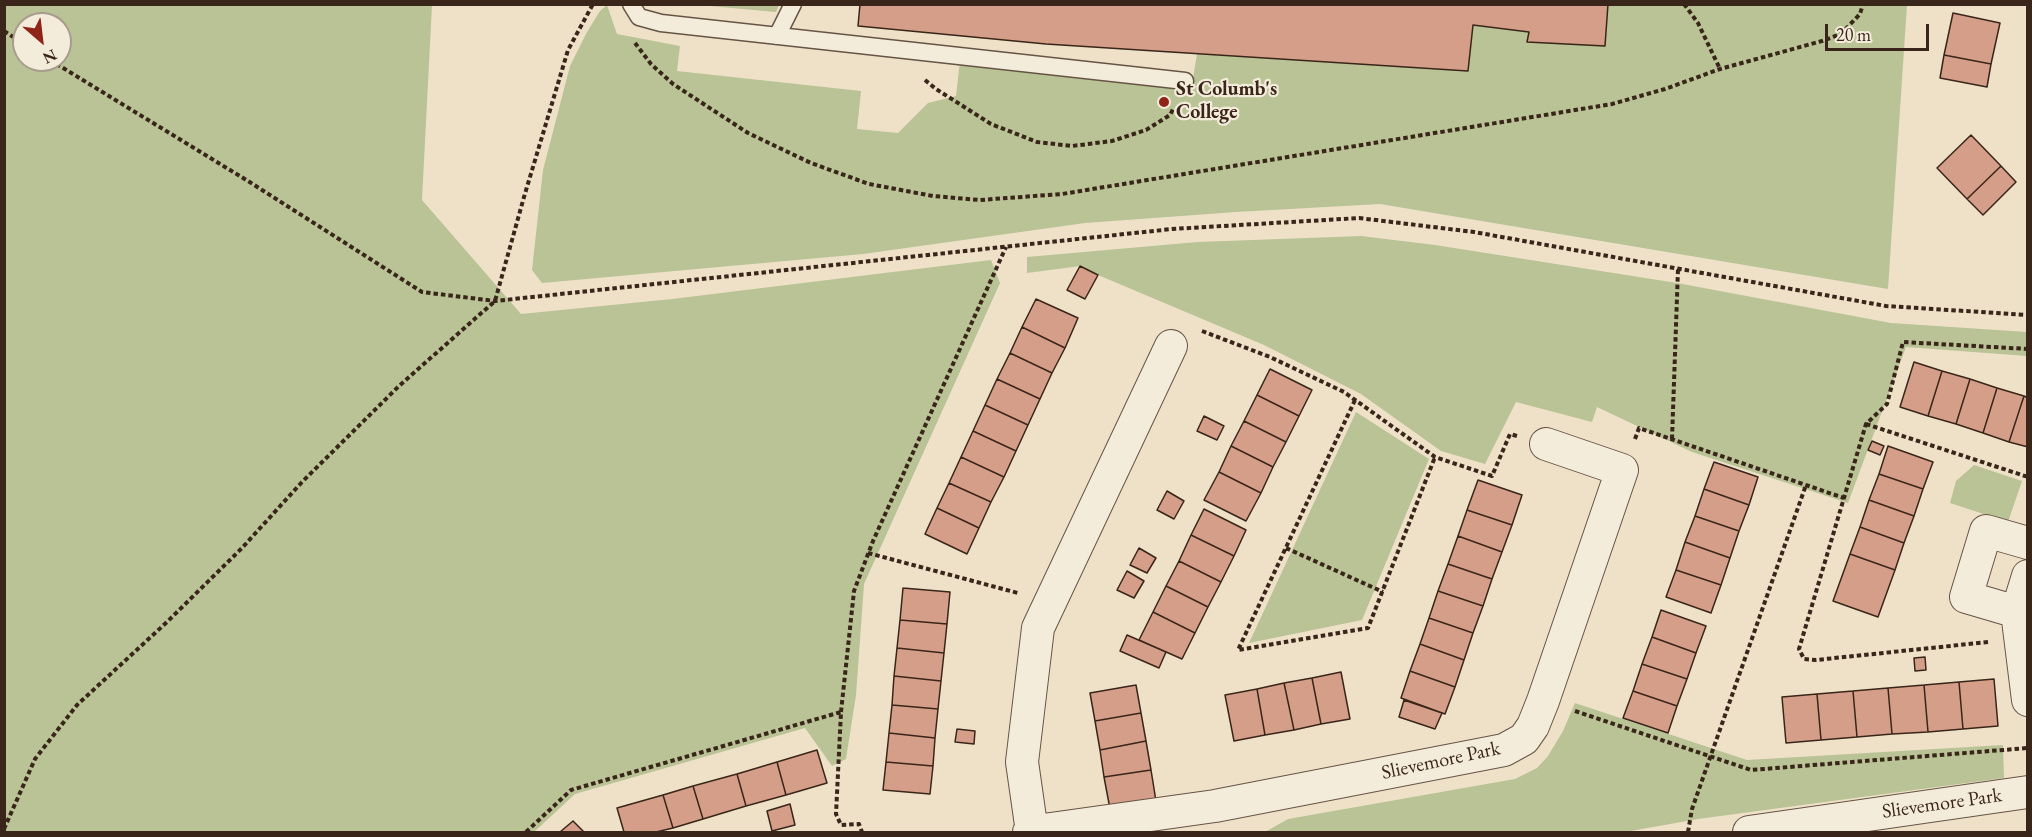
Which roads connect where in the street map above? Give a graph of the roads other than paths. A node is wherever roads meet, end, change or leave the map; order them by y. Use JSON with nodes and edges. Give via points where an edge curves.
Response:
{"nodes":[{"id":1,"x":631,"y":4,"type":"edge"},
{"id":2,"x":793,"y":4,"type":"edge"},
{"id":3,"x":777,"y":36,"type":"junction"},
{"id":4,"x":1185,"y":81,"type":"road end"},
{"id":5,"x":1171,"y":346,"type":"road end"},
{"id":6,"x":1546,"y":444,"type":"road end"},
{"id":7,"x":2028,"y":543,"type":"edge"},
{"id":8,"x":2028,"y":576,"type":"edge"},
{"id":9,"x":2018,"y":625,"type":"junction"},
{"id":10,"x":2028,"y":700,"type":"edge"},
{"id":11,"x":2028,"y":792,"type":"edge"},
{"id":12,"x":1217,"y":819,"type":"edge"},
{"id":13,"x":1031,"y":832,"type":"edge"},
{"id":14,"x":1749,"y":832,"type":"edge"}],
"edges":[{"from":1,"to":3,"type":"lane","via":[[639,17],[661,22]]},
{"from":2,"to":3,"type":"lane"},
{"from":3,"to":4,"type":"lane"},
{"from":5,"to":13,"type":"street","via":[[1038,628],[1022,762]]},
{"from":6,"to":12,"type":"street","name":"Slievemore Park","via":[[1622,470],[1543,700],[1524,739],[1504,750]]},
{"from":7,"to":9,"type":"street","via":[[1986,531],[1966,597]]},
{"from":8,"to":9,"type":"street"},
{"from":9,"to":10,"type":"street"},
{"from":11,"to":14,"type":"street","name":"Slievemore Park"},
{"from":12,"to":13,"type":"street","name":"Slievemore Park"}]}
